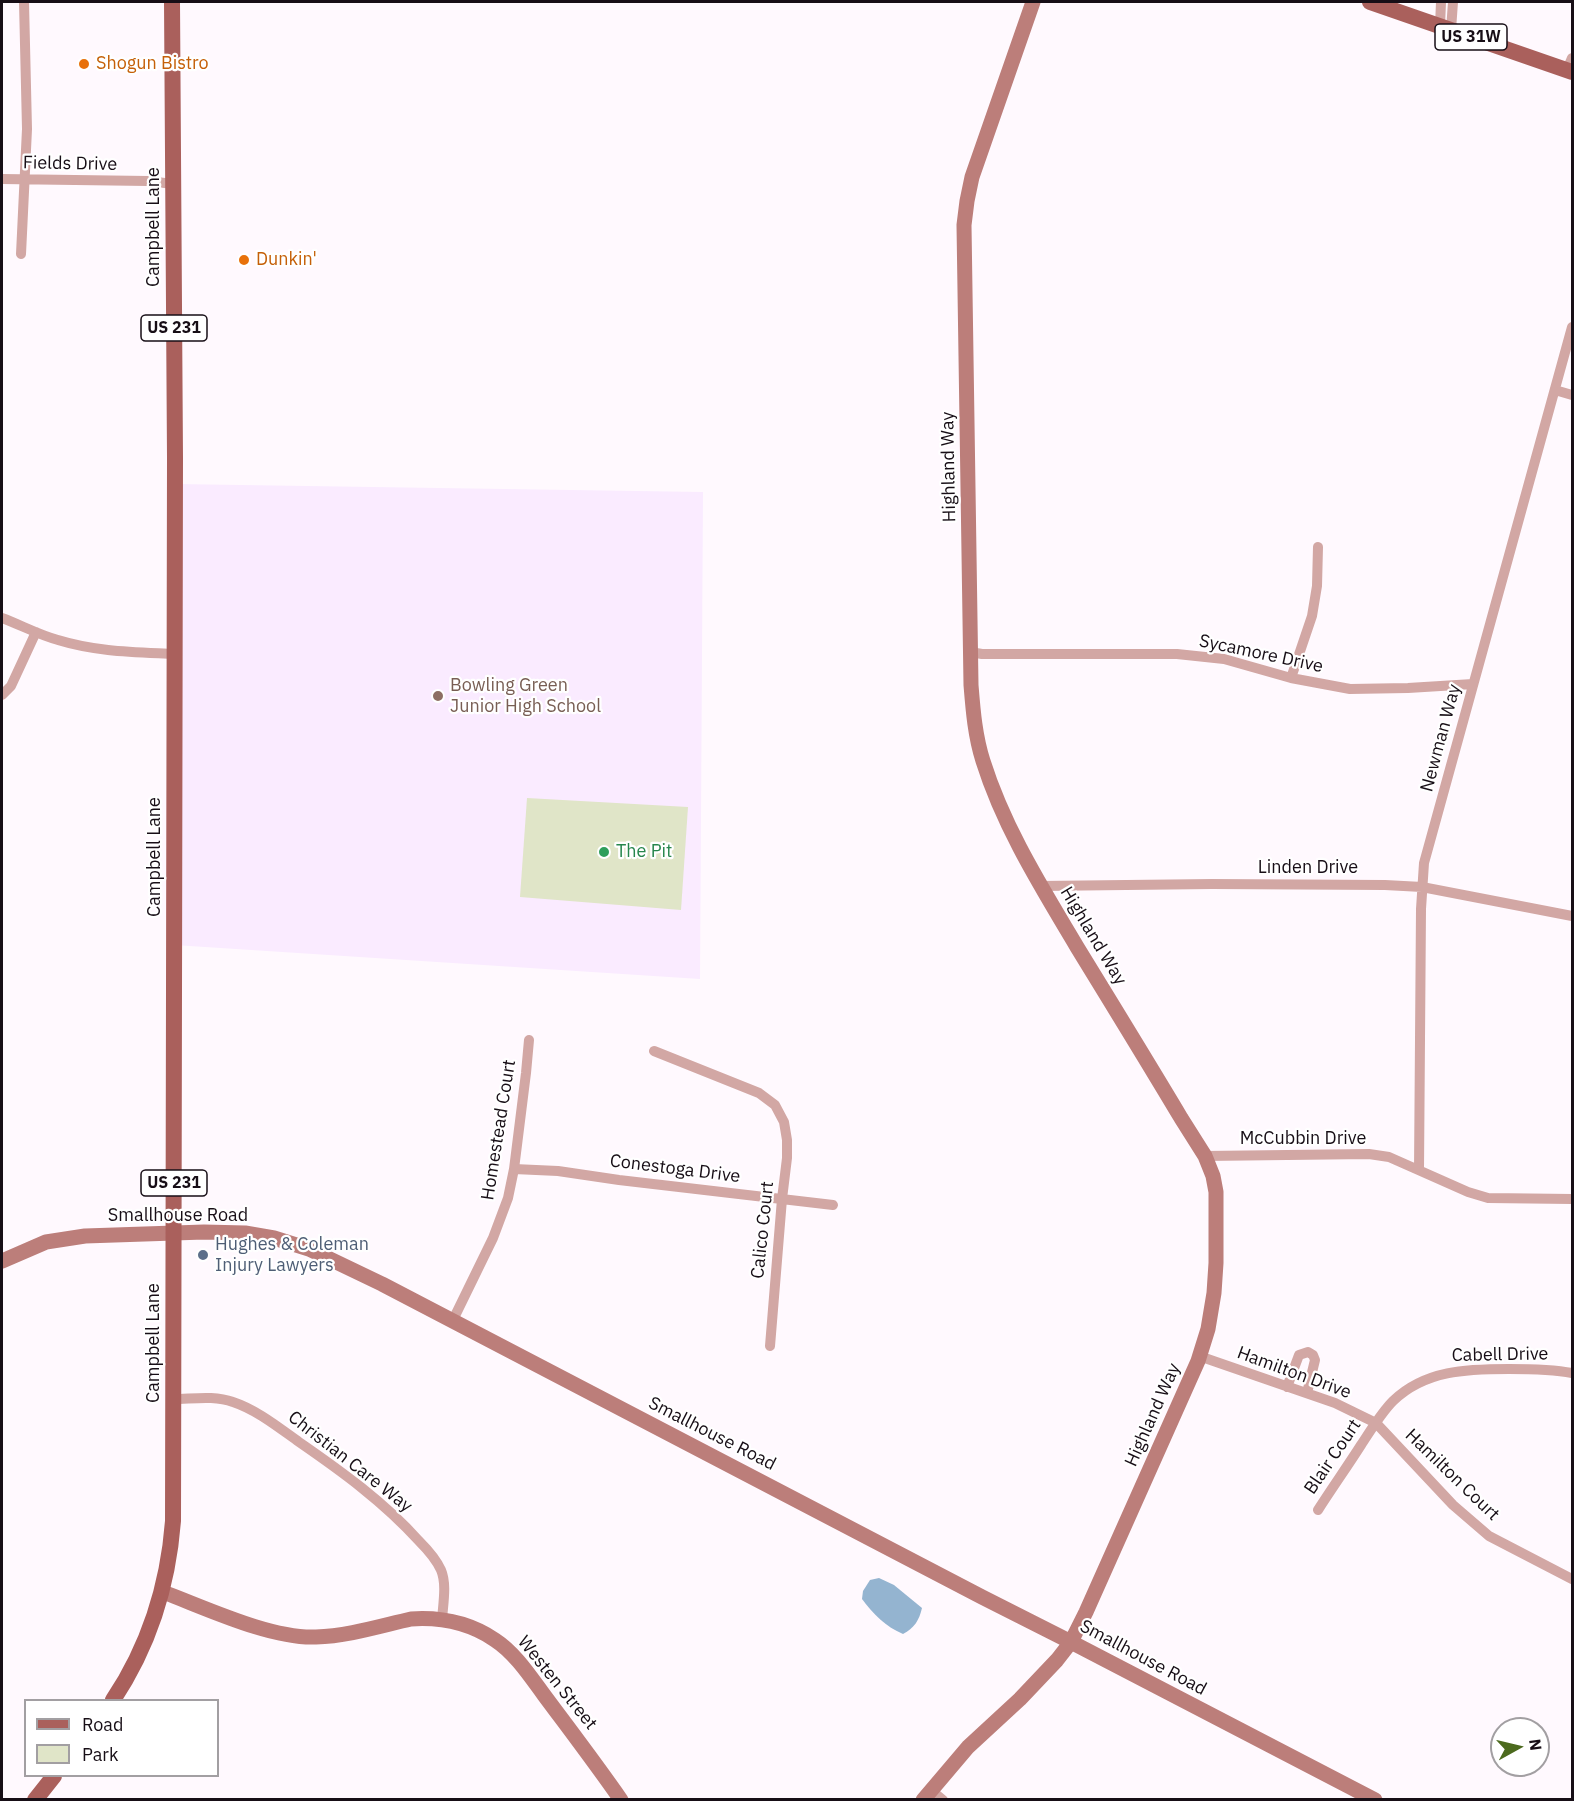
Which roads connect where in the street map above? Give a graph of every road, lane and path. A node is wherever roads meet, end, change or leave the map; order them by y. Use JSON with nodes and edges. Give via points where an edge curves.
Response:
{"nodes":[{"id":1,"x":24,"y":2,"type":"edge"},
{"id":2,"x":172,"y":2,"type":"edge"},
{"id":3,"x":1034,"y":2,"type":"edge"},
{"id":4,"x":1370,"y":2,"type":"edge"},
{"id":5,"x":1442,"y":2,"type":"edge"},
{"id":6,"x":1453,"y":2,"type":"edge"},
{"id":7,"x":1446,"y":28,"type":"junction"},
{"id":8,"x":1571,"y":66,"type":"edge"},
{"id":9,"x":2,"y":179,"type":"edge"},
{"id":10,"x":25,"y":179,"type":"junction"},
{"id":11,"x":173,"y":184,"type":"junction"},
{"id":12,"x":21,"y":254,"type":"dead end"},
{"id":13,"x":1572,"y":327,"type":"edge"},
{"id":14,"x":1555,"y":390,"type":"junction"},
{"id":15,"x":1572,"y":395,"type":"edge"},
{"id":16,"x":1318,"y":547,"type":"dead end"},
{"id":17,"x":2,"y":618,"type":"edge"},
{"id":18,"x":36,"y":632,"type":"junction"},
{"id":19,"x":970,"y":652,"type":"junction"},
{"id":20,"x":175,"y":654,"type":"junction"},
{"id":21,"x":1291,"y":678,"type":"junction"},
{"id":22,"x":1473,"y":684,"type":"junction"},
{"id":23,"x":2,"y":695,"type":"edge"},
{"id":24,"x":1040,"y":886,"type":"junction"},
{"id":25,"x":1422,"y":887,"type":"junction"},
{"id":26,"x":1572,"y":916,"type":"edge"},
{"id":27,"x":529,"y":1040,"type":"dead end"},
{"id":28,"x":654,"y":1052,"type":"dead end"},
{"id":29,"x":1205,"y":1156,"type":"junction"},
{"id":30,"x":514,"y":1169,"type":"junction"},
{"id":31,"x":1419,"y":1170,"type":"junction"},
{"id":32,"x":782,"y":1198,"type":"junction"},
{"id":33,"x":1572,"y":1199,"type":"edge"},
{"id":34,"x":833,"y":1205,"type":"dead end"},
{"id":35,"x":174,"y":1233,"type":"junction"},
{"id":36,"x":2,"y":1261,"type":"edge"},
{"id":37,"x":452,"y":1322,"type":"junction"},
{"id":38,"x":770,"y":1346,"type":"dead end"},
{"id":39,"x":1199,"y":1356,"type":"junction"},
{"id":40,"x":1572,"y":1373,"type":"edge"},
{"id":41,"x":1287,"y":1387,"type":"junction"},
{"id":42,"x":1306,"y":1394,"type":"junction"},
{"id":43,"x":173,"y":1399,"type":"junction"},
{"id":44,"x":1376,"y":1423,"type":"junction"},
{"id":45,"x":1318,"y":1510,"type":"dead end"},
{"id":46,"x":1572,"y":1579,"type":"edge"},
{"id":47,"x":162,"y":1592,"type":"junction"},
{"id":48,"x":442,"y":1620,"type":"junction"},
{"id":49,"x":1071,"y":1642,"type":"junction"},
{"id":50,"x":114,"y":1699,"type":"edge"},
{"id":51,"x":53,"y":1777,"type":"edge"},
{"id":52,"x":932,"y":1796,"type":"edge"},
{"id":53,"x":35,"y":1800,"type":"edge"},
{"id":54,"x":621,"y":1800,"type":"edge"},
{"id":55,"x":1375,"y":1800,"type":"edge"}],
"edges":[{"from":1,"to":10,"type":"street"},
{"from":2,"to":11,"type":"main road","name":"Campbell Lane","number":"US 231"},
{"from":3,"to":19,"type":"street","name":"Highland Way","via":[[972,177],[964,225]]},
{"from":4,"to":7,"type":"main road","number":"US 31W"},
{"from":5,"to":7,"type":"street"},
{"from":6,"to":7,"type":"street"},
{"from":7,"to":8,"type":"main road","number":"US 31W"},
{"from":9,"to":10,"type":"street","name":"Fields Drive"},
{"from":10,"to":11,"type":"street","name":"Fields Drive"},
{"from":10,"to":12,"type":"street"},
{"from":11,"to":20,"type":"main road","name":"Campbell Lane","number":"US 231"},
{"from":13,"to":14,"type":"street","name":"Newman Way"},
{"from":14,"to":15,"type":"street"},
{"from":14,"to":22,"type":"street","name":"Newman Way"},
{"from":16,"to":21,"type":"street","via":[[1312,616]]},
{"from":17,"to":18,"type":"street"},
{"from":18,"to":20,"type":"street","via":[[94,649]]},
{"from":18,"to":23,"type":"street","via":[[11,686]]},
{"from":19,"to":21,"type":"street","name":"Sycamore Drive","via":[[1198,655],[1224,658]]},
{"from":19,"to":24,"type":"street","name":"Highland Way","via":[[974,715],[983,761],[1005,818]]},
{"from":20,"to":35,"type":"main road","name":"Campbell Lane","number":"US 231"},
{"from":21,"to":22,"type":"street","name":"Sycamore Drive","via":[[1364,690]]},
{"from":22,"to":25,"type":"street","name":"Newman Way","via":[[1427,848]]},
{"from":24,"to":25,"type":"street","name":"Linden Drive"},
{"from":24,"to":29,"type":"street","name":"Highland Way"},
{"from":25,"to":26,"type":"street","name":"Linden Drive"},
{"from":25,"to":31,"type":"street","name":"Newman Way"},
{"from":27,"to":30,"type":"street","name":"Homestead Court"},
{"from":28,"to":32,"type":"street","name":"Calico Court","via":[[759,1093],[775,1105],[786,1131]]},
{"from":29,"to":31,"type":"street","name":"McCubbin Drive","via":[[1369,1154],[1389,1157]]},
{"from":29,"to":39,"type":"street","name":"Highland Way","via":[[1216,1192],[1216,1263],[1208,1329]]},
{"from":30,"to":32,"type":"street","name":"Conestoga Drive"},
{"from":30,"to":37,"type":"street","name":"Homestead Court","via":[[501,1217]]},
{"from":31,"to":33,"type":"street","name":"McCubbin Drive","via":[[1488,1198]]},
{"from":32,"to":34,"type":"street","name":"Conestoga Drive"},
{"from":32,"to":38,"type":"street","name":"Calico Court"},
{"from":35,"to":36,"type":"street","name":"Smallhouse Road","via":[[65,1238]]},
{"from":35,"to":37,"type":"street","name":"Smallhouse Road","via":[[245,1233],[309,1249]]},
{"from":35,"to":43,"type":"main road","name":"Campbell Lane","number":"US 231"},
{"from":37,"to":49,"type":"street","name":"Smallhouse Road"},
{"from":39,"to":41,"type":"street","name":"Hamilton Drive"},
{"from":39,"to":49,"type":"street","name":"Highland Way"},
{"from":40,"to":44,"type":"street","name":"Cabell Drive","via":[[1475,1369],[1445,1373],[1406,1390]]},
{"from":41,"to":42,"type":"street","name":"Hamilton Drive"},
{"from":41,"to":42,"type":"street","via":[[1299,1355],[1308,1352],[1315,1360]]},
{"from":42,"to":44,"type":"street","name":"Hamilton Drive"},
{"from":43,"to":47,"type":"main road","name":"Campbell Lane","number":"US 231","via":[[173,1521]]},
{"from":43,"to":48,"type":"street","name":"Christian Care Way","via":[[216,1398],[243,1406],[358,1485],[407,1528],[438,1564],[443,1583]]},
{"from":44,"to":45,"type":"street","name":"Blair Court"},
{"from":44,"to":46,"type":"street","name":"Hamilton Court","via":[[1489,1536]]},
{"from":47,"to":48,"type":"street","name":"Westen Street","via":[[280,1634],[296,1636],[334,1636],[411,1619]]},
{"from":47,"to":50,"type":"main road","name":"Campbell Lane","number":"US 231","via":[[137,1659]]},
{"from":48,"to":54,"type":"street","name":"Westen Street","via":[[475,1629],[505,1648]]},
{"from":49,"to":52,"type":"street","name":"Highland Way","via":[[1037,1682],[968,1747]]},
{"from":49,"to":55,"type":"street","name":"Smallhouse Road"},
{"from":51,"to":53,"type":"main road"}]}
